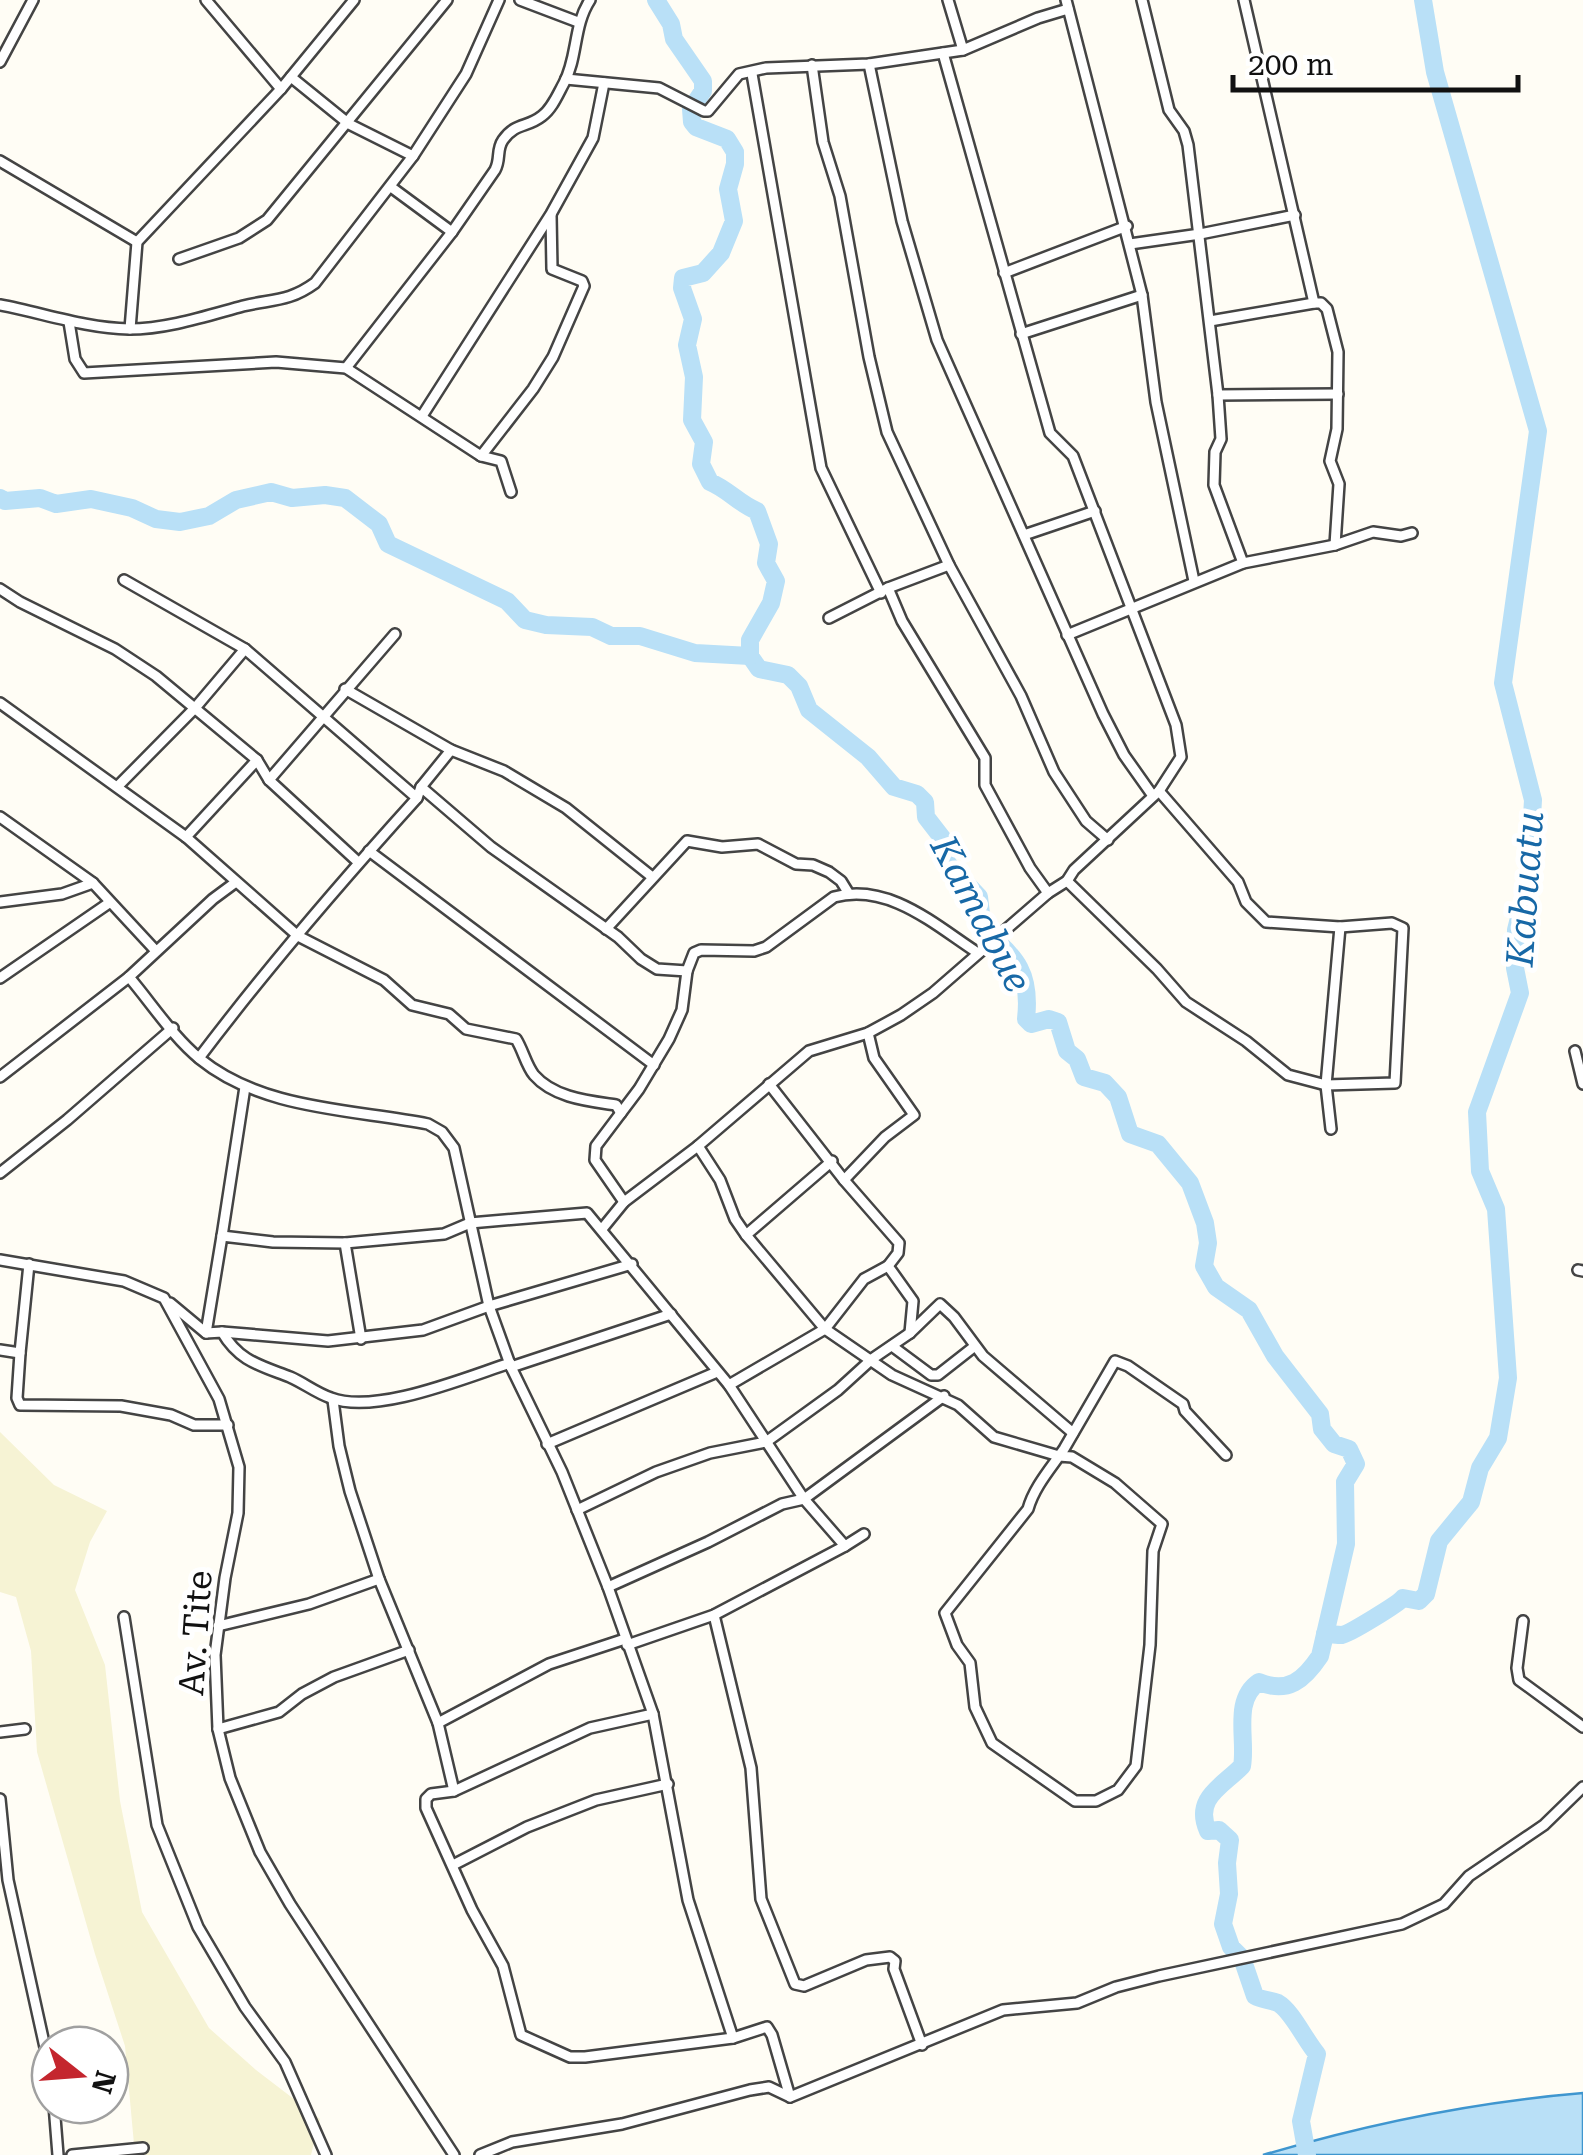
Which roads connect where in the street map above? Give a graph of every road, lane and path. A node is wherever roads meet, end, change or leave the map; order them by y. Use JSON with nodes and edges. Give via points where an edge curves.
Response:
{"nodes":[{"id":1,"x":33,"y":0,"type":"edge"},
{"id":2,"x":206,"y":0,"type":"edge"},
{"id":3,"x":354,"y":0,"type":"edge"},
{"id":4,"x":447,"y":0,"type":"edge"},
{"id":5,"x":500,"y":0,"type":"edge"},
{"id":6,"x":520,"y":0,"type":"edge"},
{"id":7,"x":590,"y":0,"type":"edge"},
{"id":8,"x":948,"y":0,"type":"edge"},
{"id":9,"x":1142,"y":0,"type":"edge"},
{"id":10,"x":1244,"y":0,"type":"edge"},
{"id":11,"x":1067,"y":5,"type":"edge"},
{"id":12,"x":578,"y":22,"type":"junction"},
{"id":13,"x":962,"y":50,"type":"junction"},
{"id":14,"x":943,"y":54,"type":"junction"},
{"id":15,"x":0,"y":62,"type":"edge"},
{"id":16,"x":869,"y":64,"type":"junction"},
{"id":17,"x":812,"y":65,"type":"junction"},
{"id":18,"x":752,"y":74,"type":"junction"},
{"id":19,"x":291,"y":77,"type":"junction"},
{"id":20,"x":566,"y":79,"type":"junction"},
{"id":21,"x":604,"y":82,"type":"junction"},
{"id":22,"x":282,"y":89,"type":"junction"},
{"id":23,"x":349,"y":124,"type":"junction"},
{"id":24,"x":413,"y":156,"type":"junction"},
{"id":25,"x":0,"y":161,"type":"edge"},
{"id":26,"x":391,"y":188,"type":"junction"},
{"id":27,"x":552,"y":214,"type":"junction"},
{"id":28,"x":1295,"y":215,"type":"junction"},
{"id":29,"x":1126,"y":226,"type":"junction"},
{"id":30,"x":452,"y":232,"type":"junction"},
{"id":31,"x":1200,"y":234,"type":"junction"},
{"id":32,"x":137,"y":242,"type":"junction"},
{"id":33,"x":1130,"y":244,"type":"junction"},
{"id":34,"x":179,"y":259,"type":"dead end"},
{"id":35,"x":1004,"y":273,"type":"junction"},
{"id":36,"x":1142,"y":295,"type":"junction"},
{"id":37,"x":1314,"y":303,"type":"junction"},
{"id":38,"x":0,"y":304,"type":"edge"},
{"id":39,"x":69,"y":322,"type":"junction"},
{"id":40,"x":1210,"y":322,"type":"junction"},
{"id":41,"x":130,"y":329,"type":"junction"},
{"id":42,"x":1022,"y":334,"type":"junction"},
{"id":43,"x":346,"y":368,"type":"junction"},
{"id":44,"x":1338,"y":394,"type":"junction"},
{"id":45,"x":1218,"y":395,"type":"junction"},
{"id":46,"x":422,"y":416,"type":"junction"},
{"id":47,"x":481,"y":456,"type":"junction"},
{"id":48,"x":512,"y":492,"type":"dead end"},
{"id":49,"x":1095,"y":510,"type":"junction"},
{"id":50,"x":1412,"y":533,"type":"dead end"},
{"id":51,"x":1024,"y":536,"type":"junction"},
{"id":52,"x":1335,"y":545,"type":"junction"},
{"id":53,"x":1243,"y":563,"type":"junction"},
{"id":54,"x":949,"y":565,"type":"junction"},
{"id":55,"x":124,"y":580,"type":"dead end"},
{"id":56,"x":1194,"y":581,"type":"junction"},
{"id":57,"x":0,"y":589,"type":"edge"},
{"id":58,"x":884,"y":591,"type":"junction"},
{"id":59,"x":1130,"y":608,"type":"junction"},
{"id":60,"x":829,"y":618,"type":"dead end"},
{"id":61,"x":395,"y":634,"type":"dead end"},
{"id":62,"x":1067,"y":636,"type":"junction"},
{"id":63,"x":245,"y":649,"type":"junction"},
{"id":64,"x":346,"y":689,"type":"junction"},
{"id":65,"x":0,"y":702,"type":"edge"},
{"id":66,"x":194,"y":708,"type":"junction"},
{"id":67,"x":324,"y":716,"type":"junction"},
{"id":68,"x":450,"y":750,"type":"junction"},
{"id":69,"x":257,"y":760,"type":"junction"},
{"id":70,"x":269,"y":780,"type":"junction"},
{"id":71,"x":118,"y":786,"type":"junction"},
{"id":72,"x":421,"y":787,"type":"junction"},
{"id":73,"x":1156,"y":793,"type":"junction"},
{"id":74,"x":418,"y":798,"type":"junction"},
{"id":75,"x":0,"y":817,"type":"edge"},
{"id":76,"x":186,"y":838,"type":"junction"},
{"id":77,"x":1108,"y":840,"type":"junction"},
{"id":78,"x":370,"y":851,"type":"junction"},
{"id":79,"x":358,"y":862,"type":"junction"},
{"id":80,"x":651,"y":876,"type":"junction"},
{"id":81,"x":1067,"y":881,"type":"junction"},
{"id":82,"x":236,"y":882,"type":"junction"},
{"id":83,"x":94,"y":883,"type":"junction"},
{"id":84,"x":849,"y":894,"type":"junction"},
{"id":85,"x":1048,"y":894,"type":"junction"},
{"id":86,"x":0,"y":902,"type":"edge"},
{"id":87,"x":110,"y":903,"type":"junction"},
{"id":88,"x":1340,"y":926,"type":"junction"},
{"id":89,"x":606,"y":929,"type":"junction"},
{"id":90,"x":298,"y":936,"type":"junction"},
{"id":91,"x":156,"y":951,"type":"junction"},
{"id":92,"x":978,"y":953,"type":"junction"},
{"id":93,"x":688,"y":971,"type":"junction"},
{"id":94,"x":129,"y":977,"type":"junction"},
{"id":95,"x":0,"y":978,"type":"edge"},
{"id":96,"x":173,"y":1028,"type":"junction"},
{"id":97,"x":868,"y":1032,"type":"junction"},
{"id":98,"x":1575,"y":1050,"type":"dead end"},
{"id":99,"x":199,"y":1058,"type":"junction"},
{"id":100,"x":654,"y":1064,"type":"junction"},
{"id":101,"x":0,"y":1077,"type":"edge"},
{"id":102,"x":770,"y":1084,"type":"junction"},
{"id":103,"x":1583,"y":1084,"type":"edge"},
{"id":104,"x":1326,"y":1085,"type":"junction"},
{"id":105,"x":244,"y":1087,"type":"junction"},
{"id":106,"x":621,"y":1113,"type":"junction"},
{"id":107,"x":1331,"y":1128,"type":"dead end"},
{"id":108,"x":698,"y":1146,"type":"junction"},
{"id":109,"x":832,"y":1161,"type":"junction"},
{"id":110,"x":0,"y":1172,"type":"edge"},
{"id":111,"x":844,"y":1180,"type":"junction"},
{"id":112,"x":624,"y":1202,"type":"junction"},
{"id":113,"x":470,"y":1223,"type":"junction"},
{"id":114,"x":602,"y":1230,"type":"junction"},
{"id":115,"x":746,"y":1235,"type":"junction"},
{"id":116,"x":222,"y":1236,"type":"junction"},
{"id":117,"x":346,"y":1242,"type":"junction"},
{"id":118,"x":0,"y":1260,"type":"edge"},
{"id":119,"x":29,"y":1264,"type":"junction"},
{"id":120,"x":632,"y":1264,"type":"junction"},
{"id":121,"x":888,"y":1266,"type":"junction"},
{"id":122,"x":164,"y":1298,"type":"junction"},
{"id":123,"x":490,"y":1306,"type":"junction"},
{"id":124,"x":671,"y":1314,"type":"junction"},
{"id":125,"x":824,"y":1329,"type":"junction"},
{"id":126,"x":222,"y":1332,"type":"junction"},
{"id":127,"x":910,"y":1332,"type":"junction"},
{"id":128,"x":206,"y":1333,"type":"junction"},
{"id":129,"x":361,"y":1339,"type":"junction"},
{"id":130,"x":892,"y":1346,"type":"junction"},
{"id":131,"x":975,"y":1346,"type":"junction"},
{"id":132,"x":0,"y":1350,"type":"edge"},
{"id":133,"x":20,"y":1353,"type":"junction"},
{"id":134,"x":872,"y":1359,"type":"junction"},
{"id":135,"x":510,"y":1366,"type":"junction"},
{"id":136,"x":717,"y":1372,"type":"junction"},
{"id":137,"x":729,"y":1386,"type":"junction"},
{"id":138,"x":944,"y":1396,"type":"junction"},
{"id":139,"x":333,"y":1400,"type":"junction"},
{"id":140,"x":228,"y":1425,"type":"junction"},
{"id":141,"x":1072,"y":1433,"type":"junction"},
{"id":142,"x":766,"y":1442,"type":"junction"},
{"id":143,"x":547,"y":1444,"type":"junction"},
{"id":144,"x":1226,"y":1455,"type":"dead end"},
{"id":145,"x":1059,"y":1456,"type":"junction"},
{"id":146,"x":804,"y":1499,"type":"junction"},
{"id":147,"x":577,"y":1510,"type":"junction"},
{"id":148,"x":864,"y":1534,"type":"dead end"},
{"id":149,"x":845,"y":1546,"type":"junction"},
{"id":150,"x":379,"y":1579,"type":"junction"},
{"id":151,"x":608,"y":1587,"type":"junction"},
{"id":152,"x":714,"y":1615,"type":"junction"},
{"id":153,"x":124,"y":1617,"type":"dead end"},
{"id":154,"x":1524,"y":1621,"type":"dead end"},
{"id":155,"x":218,"y":1626,"type":"junction"},
{"id":156,"x":626,"y":1642,"type":"junction"},
{"id":157,"x":410,"y":1650,"type":"junction"},
{"id":158,"x":653,"y":1714,"type":"junction"},
{"id":159,"x":438,"y":1724,"type":"junction"},
{"id":160,"x":1583,"y":1727,"type":"edge"},
{"id":161,"x":25,"y":1729,"type":"dead end"},
{"id":162,"x":218,"y":1729,"type":"junction"},
{"id":163,"x":0,"y":1732,"type":"edge"},
{"id":164,"x":668,"y":1784,"type":"junction"},
{"id":165,"x":1583,"y":1787,"type":"edge"},
{"id":166,"x":454,"y":1791,"type":"junction"},
{"id":167,"x":0,"y":1799,"type":"edge"},
{"id":168,"x":452,"y":1865,"type":"junction"},
{"id":169,"x":40,"y":2025,"type":"edge"},
{"id":170,"x":733,"y":2038,"type":"junction"},
{"id":171,"x":922,"y":2045,"type":"junction"},
{"id":172,"x":790,"y":2096,"type":"junction"},
{"id":173,"x":56,"y":2125,"type":"edge"},
{"id":174,"x":143,"y":2148,"type":"dead end"},
{"id":175,"x":58,"y":2155,"type":"edge"},
{"id":176,"x":72,"y":2155,"type":"edge"},
{"id":177,"x":326,"y":2155,"type":"edge"},
{"id":178,"x":454,"y":2155,"type":"edge"},
{"id":179,"x":480,"y":2155,"type":"edge"}],
"edges":[{"from":1,"to":15,"type":"street"},
{"from":2,"to":22,"type":"street"},
{"from":3,"to":19,"type":"street"},
{"from":4,"to":23,"type":"street"},
{"from":5,"to":24,"type":"street","via":[[466,74]]},
{"from":6,"to":12,"type":"street"},
{"from":7,"to":12,"type":"street"},
{"from":8,"to":13,"type":"street"},
{"from":9,"to":31,"type":"street","via":[[1169,110],[1188,144]]},
{"from":10,"to":28,"type":"street"},
{"from":11,"to":13,"type":"street"},
{"from":11,"to":29,"type":"street"},
{"from":12,"to":20,"type":"street"},
{"from":13,"to":14,"type":"street"},
{"from":14,"to":16,"type":"street"},
{"from":14,"to":35,"type":"street"},
{"from":16,"to":17,"type":"street"},
{"from":16,"to":51,"type":"street","via":[[902,221],[937,340]]},
{"from":17,"to":18,"type":"street"},
{"from":17,"to":54,"type":"street","via":[[887,432]]},
{"from":18,"to":21,"type":"street","via":[[732,79],[704,111],[659,88]]},
{"from":18,"to":58,"type":"street","via":[[822,468]]},
{"from":19,"to":22,"type":"street"},
{"from":19,"to":23,"type":"street"},
{"from":20,"to":21,"type":"street"},
{"from":20,"to":30,"type":"street","via":[[540,118],[517,125],[501,143],[499,163]]},
{"from":21,"to":27,"type":"street","via":[[593,138]]},
{"from":22,"to":32,"type":"street"},
{"from":23,"to":24,"type":"street"},
{"from":23,"to":34,"type":"street","via":[[268,220]]},
{"from":24,"to":26,"type":"street"},
{"from":25,"to":32,"type":"street"},
{"from":26,"to":30,"type":"street"},
{"from":26,"to":41,"type":"street","via":[[300,294]]},
{"from":27,"to":46,"type":"street"},
{"from":27,"to":47,"type":"street","via":[[552,269],[584,286],[552,358]]},
{"from":28,"to":31,"type":"street"},
{"from":28,"to":37,"type":"street"},
{"from":29,"to":33,"type":"street"},
{"from":29,"to":35,"type":"street"},
{"from":30,"to":43,"type":"street"},
{"from":31,"to":33,"type":"street"},
{"from":31,"to":40,"type":"street"},
{"from":32,"to":41,"type":"street"},
{"from":33,"to":36,"type":"street"},
{"from":35,"to":42,"type":"street"},
{"from":36,"to":42,"type":"street"},
{"from":36,"to":56,"type":"street","via":[[1156,402]]},
{"from":37,"to":40,"type":"street"},
{"from":37,"to":44,"type":"street","via":[[1325,305],[1332,322]]},
{"from":38,"to":39,"type":"street"},
{"from":39,"to":41,"type":"street"},
{"from":39,"to":43,"type":"street","via":[[75,360],[84,372],[276,362]]},
{"from":40,"to":45,"type":"street"},
{"from":42,"to":49,"type":"street","via":[[1050,433],[1070,449]]},
{"from":43,"to":46,"type":"street"},
{"from":44,"to":45,"type":"street"},
{"from":44,"to":52,"type":"street","via":[[1330,461],[1340,484]]},
{"from":45,"to":53,"type":"street","via":[[1214,485]]},
{"from":46,"to":47,"type":"street"},
{"from":47,"to":48,"type":"street","via":[[501,461]]},
{"from":49,"to":51,"type":"street"},
{"from":49,"to":59,"type":"street"},
{"from":50,"to":52,"type":"street","via":[[1373,532]]},
{"from":51,"to":62,"type":"street"},
{"from":52,"to":53,"type":"street"},
{"from":53,"to":56,"type":"street"},
{"from":54,"to":58,"type":"street"},
{"from":54,"to":77,"type":"street","via":[[1054,772]]},
{"from":55,"to":63,"type":"street"},
{"from":56,"to":59,"type":"street"},
{"from":57,"to":66,"type":"street","via":[[115,649]]},
{"from":58,"to":60,"type":"street"},
{"from":58,"to":85,"type":"street","via":[[985,758],[986,785]]},
{"from":59,"to":62,"type":"street"},
{"from":59,"to":73,"type":"street","via":[[1182,749]]},
{"from":61,"to":64,"type":"street"},
{"from":62,"to":73,"type":"street","via":[[1124,755]]},
{"from":63,"to":66,"type":"street"},
{"from":63,"to":67,"type":"street"},
{"from":64,"to":67,"type":"street"},
{"from":64,"to":68,"type":"street"},
{"from":65,"to":71,"type":"street"},
{"from":66,"to":69,"type":"street"},
{"from":66,"to":71,"type":"street"},
{"from":67,"to":70,"type":"street"},
{"from":67,"to":74,"type":"street"},
{"from":68,"to":72,"type":"street"},
{"from":68,"to":80,"type":"street","via":[[504,771],[566,808]]},
{"from":69,"to":70,"type":"street"},
{"from":69,"to":76,"type":"street"},
{"from":70,"to":79,"type":"street"},
{"from":71,"to":76,"type":"street"},
{"from":72,"to":74,"type":"street"},
{"from":72,"to":89,"type":"street","via":[[490,847]]},
{"from":73,"to":77,"type":"street"},
{"from":73,"to":88,"type":"street","via":[[1266,922]]},
{"from":74,"to":78,"type":"street"},
{"from":75,"to":83,"type":"street"},
{"from":76,"to":82,"type":"street"},
{"from":77,"to":81,"type":"street"},
{"from":78,"to":79,"type":"street"},
{"from":78,"to":100,"type":"street"},
{"from":79,"to":90,"type":"street"},
{"from":80,"to":84,"type":"street","via":[[686,840],[758,844],[829,872]]},
{"from":80,"to":89,"type":"street"},
{"from":81,"to":85,"type":"street"},
{"from":81,"to":104,"type":"street","via":[[1186,1002],[1288,1075]]},
{"from":82,"to":90,"type":"street"},
{"from":82,"to":91,"type":"street"},
{"from":83,"to":86,"type":"street"},
{"from":83,"to":87,"type":"street"},
{"from":84,"to":92,"type":"street","via":[[894,902],[930,918]]},
{"from":84,"to":93,"type":"street","via":[[834,897],[754,952],[694,953]]},
{"from":85,"to":92,"type":"street"},
{"from":87,"to":91,"type":"street"},
{"from":87,"to":95,"type":"street"},
{"from":88,"to":104,"type":"street"},
{"from":88,"to":104,"type":"street","via":[[1402,928],[1398,1078]]},
{"from":89,"to":93,"type":"street","via":[[657,969]]},
{"from":90,"to":99,"type":"street"},
{"from":90,"to":106,"type":"street","via":[[384,980],[412,1005],[449,1014],[466,1029],[516,1039],[540,1080],[576,1099],[616,1105]]},
{"from":91,"to":94,"type":"street"},
{"from":92,"to":97,"type":"street","via":[[933,993]]},
{"from":93,"to":100,"type":"street","via":[[682,1010]]},
{"from":94,"to":96,"type":"street"},
{"from":94,"to":101,"type":"street"},
{"from":96,"to":99,"type":"street"},
{"from":96,"to":110,"type":"street"},
{"from":97,"to":102,"type":"street","via":[[810,1051]]},
{"from":97,"to":111,"type":"street","via":[[874,1058],[914,1115]]},
{"from":98,"to":103,"type":"street"},
{"from":99,"to":105,"type":"street"},
{"from":100,"to":106,"type":"street"},
{"from":102,"to":108,"type":"street"},
{"from":102,"to":109,"type":"street"},
{"from":104,"to":107,"type":"street"},
{"from":105,"to":113,"type":"street","via":[[442,1132],[454,1148]]},
{"from":105,"to":116,"type":"street"},
{"from":106,"to":112,"type":"street","via":[[600,1138],[595,1160]]},
{"from":108,"to":112,"type":"street"},
{"from":108,"to":115,"type":"street"},
{"from":109,"to":111,"type":"street"},
{"from":109,"to":115,"type":"street"},
{"from":111,"to":121,"type":"street","via":[[899,1242]]},
{"from":112,"to":114,"type":"street"},
{"from":113,"to":114,"type":"street","via":[[587,1212]]},
{"from":113,"to":117,"type":"street","via":[[444,1234]]},
{"from":113,"to":123,"type":"street"},
{"from":114,"to":120,"type":"street"},
{"from":115,"to":125,"type":"street"},
{"from":116,"to":117,"type":"street"},
{"from":116,"to":128,"type":"street"},
{"from":117,"to":129,"type":"street"},
{"from":118,"to":119,"type":"street"},
{"from":119,"to":122,"type":"street","via":[[124,1281]]},
{"from":119,"to":133,"type":"street"},
{"from":120,"to":123,"type":"street"},
{"from":120,"to":124,"type":"street"},
{"from":121,"to":125,"type":"street","via":[[864,1279]]},
{"from":121,"to":127,"type":"street","via":[[912,1301]]},
{"from":122,"to":128,"type":"street"},
{"from":122,"to":140,"type":"street","name":"Av. Tite","via":[[220,1398]]},
{"from":123,"to":129,"type":"street","via":[[423,1330]]},
{"from":123,"to":135,"type":"street"},
{"from":124,"to":135,"type":"street"},
{"from":124,"to":136,"type":"street"},
{"from":125,"to":134,"type":"street"},
{"from":125,"to":137,"type":"street"},
{"from":126,"to":128,"type":"street"},
{"from":126,"to":129,"type":"street"},
{"from":126,"to":139,"type":"street","via":[[244,1357]]},
{"from":127,"to":130,"type":"street"},
{"from":127,"to":131,"type":"street","via":[[942,1304]]},
{"from":130,"to":131,"type":"street","via":[[932,1375]]},
{"from":130,"to":134,"type":"street"},
{"from":131,"to":141,"type":"street"},
{"from":132,"to":133,"type":"street"},
{"from":133,"to":140,"type":"street","via":[[20,1404],[121,1406],[194,1425]]},
{"from":134,"to":138,"type":"street"},
{"from":134,"to":142,"type":"street"},
{"from":135,"to":139,"type":"street","via":[[398,1398]]},
{"from":135,"to":143,"type":"street"},
{"from":136,"to":137,"type":"street"},
{"from":136,"to":143,"type":"street"},
{"from":137,"to":142,"type":"street"},
{"from":138,"to":145,"type":"street","via":[[994,1437]]},
{"from":138,"to":146,"type":"street"},
{"from":139,"to":150,"type":"street","via":[[338,1446]]},
{"from":140,"to":155,"type":"street","name":"Av. Tite","via":[[240,1467],[238,1512]]},
{"from":141,"to":144,"type":"street","via":[[1114,1362],[1184,1404],[1184,1412]]},
{"from":141,"to":145,"type":"street"},
{"from":142,"to":146,"type":"street"},
{"from":142,"to":147,"type":"street","via":[[710,1453]]},
{"from":143,"to":147,"type":"street"},
{"from":145,"to":145,"type":"street","via":[[945,1616],[970,1663],[975,1708],[992,1743],[1075,1801],[1096,1801],[1118,1790],[1136,1766],[1162,1524],[1115,1482]]},
{"from":146,"to":149,"type":"street"},
{"from":146,"to":151,"type":"street"},
{"from":147,"to":151,"type":"street"},
{"from":148,"to":149,"type":"street"},
{"from":149,"to":152,"type":"street"},
{"from":150,"to":155,"type":"street"},
{"from":150,"to":157,"type":"street"},
{"from":151,"to":156,"type":"street"},
{"from":152,"to":156,"type":"street"},
{"from":152,"to":171,"type":"street","via":[[751,1768],[762,1899],[795,1984],[890,1957]]},
{"from":153,"to":177,"type":"street","via":[[157,1826],[198,1927],[285,2062]]},
{"from":154,"to":160,"type":"street","via":[[1519,1680]]},
{"from":155,"to":162,"type":"street","name":"Av. Tite"},
{"from":156,"to":158,"type":"street"},
{"from":156,"to":159,"type":"street","via":[[549,1664]]},
{"from":157,"to":159,"type":"street"},
{"from":157,"to":162,"type":"street","via":[[334,1677],[279,1712]]},
{"from":158,"to":164,"type":"street"},
{"from":158,"to":166,"type":"street","via":[[590,1728]]},
{"from":159,"to":166,"type":"street"},
{"from":161,"to":163,"type":"street"},
{"from":162,"to":178,"type":"street","name":"Av. Tite","via":[[260,1852]]},
{"from":164,"to":168,"type":"street","via":[[596,1800]]},
{"from":164,"to":170,"type":"street","via":[[688,1900]]},
{"from":165,"to":171,"type":"street","via":[[1544,1825],[1469,1876],[1444,1904],[1402,1924],[1116,1986],[1078,2004],[1003,2010]]},
{"from":166,"to":168,"type":"street","via":[[431,1794],[425,1805]]},
{"from":167,"to":169,"type":"street","via":[[9,1884]]},
{"from":168,"to":170,"type":"street","via":[[504,1966],[517,2030],[526,2039],[585,2057]]},
{"from":170,"to":172,"type":"street","via":[[767,2028]]},
{"from":171,"to":172,"type":"street"},
{"from":172,"to":179,"type":"street","via":[[769,2087],[750,2090],[622,2124],[512,2142]]},
{"from":173,"to":175,"type":"street"},
{"from":174,"to":176,"type":"street"}]}
